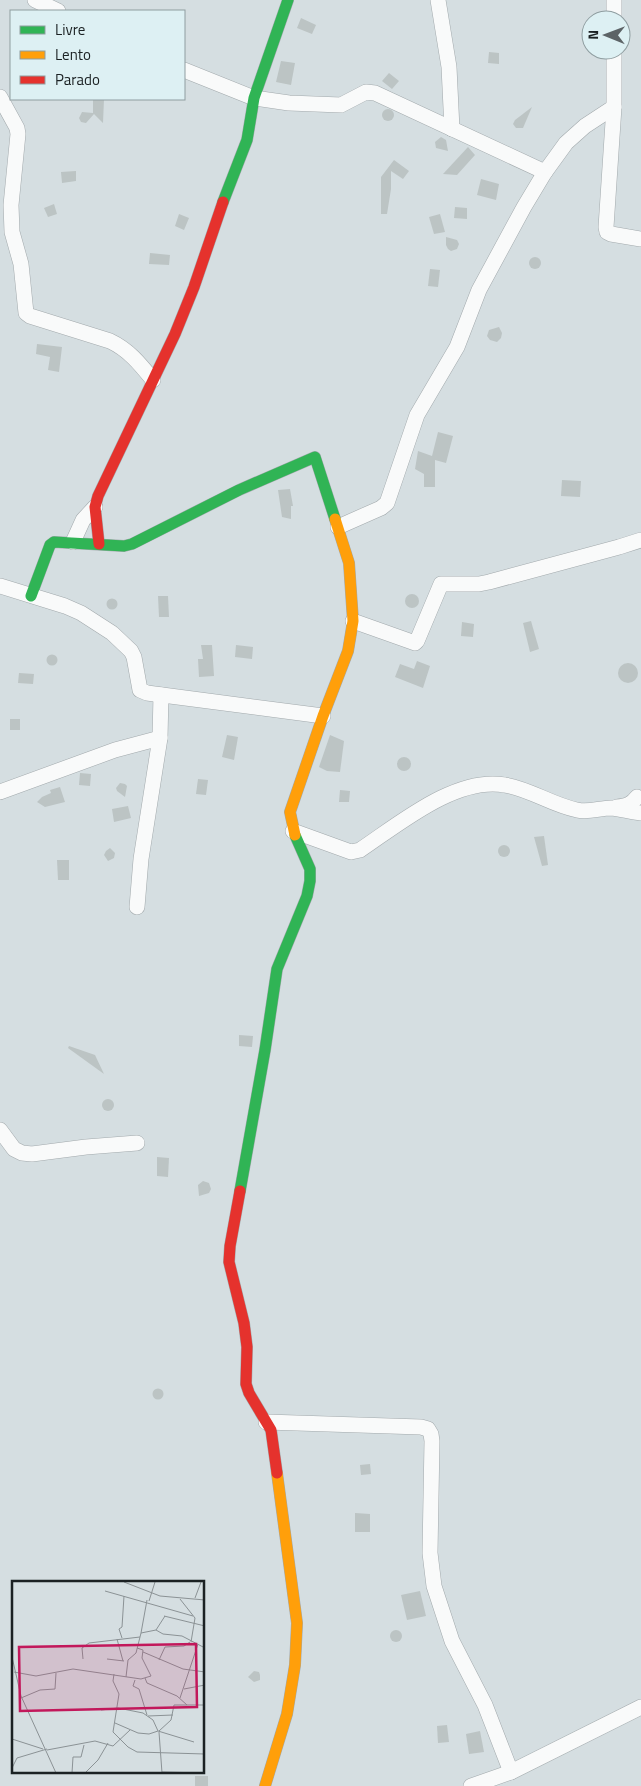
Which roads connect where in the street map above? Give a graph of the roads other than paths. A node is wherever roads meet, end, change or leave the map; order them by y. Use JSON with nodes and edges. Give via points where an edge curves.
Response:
{"nodes":[{"id":1,"x":34,"y":0,"type":"edge"},
{"id":2,"x":288,"y":0,"type":"edge"},
{"id":3,"x":438,"y":0,"type":"edge"},
{"id":4,"x":56,"y":10,"type":"edge"},
{"id":5,"x":614,"y":60,"type":"edge"},
{"id":6,"x":185,"y":70,"type":"edge"},
{"id":7,"x":0,"y":97,"type":"edge"},
{"id":8,"x":254,"y":98,"type":"junction"},
{"id":9,"x":614,"y":107,"type":"junction"},
{"id":10,"x":452,"y":129,"type":"junction"},
{"id":11,"x":545,"y":172,"type":"junction"},
{"id":12,"x":7,"y":178,"type":"edge"},
{"id":13,"x":641,"y":239,"type":"edge"},
{"id":14,"x":154,"y":380,"type":"junction"},
{"id":15,"x":95,"y":507,"type":"junction"},
{"id":16,"x":338,"y":527,"type":"junction"},
{"id":17,"x":641,"y":540,"type":"edge"},
{"id":18,"x":73,"y":542,"type":"junction"},
{"id":19,"x":98,"y":544,"type":"junction"},
{"id":20,"x":0,"y":586,"type":"edge"},
{"id":21,"x":30,"y":596,"type":"junction"},
{"id":22,"x":353,"y":621,"type":"junction"},
{"id":23,"x":161,"y":695,"type":"junction"},
{"id":24,"x":323,"y":716,"type":"junction"},
{"id":25,"x":160,"y":738,"type":"junction"},
{"id":26,"x":0,"y":792,"type":"edge"},
{"id":27,"x":640,"y":799,"type":"edge"},
{"id":28,"x":610,"y":808,"type":"junction"},
{"id":29,"x":641,"y":813,"type":"edge"},
{"id":30,"x":293,"y":831,"type":"junction"},
{"id":31,"x":137,"y":908,"type":"dead end"},
{"id":32,"x":0,"y":1130,"type":"edge"},
{"id":33,"x":136,"y":1143,"type":"dead end"},
{"id":34,"x":266,"y":1422,"type":"junction"},
{"id":35,"x":641,"y":1707,"type":"edge"},
{"id":36,"x":511,"y":1772,"type":"junction"},
{"id":37,"x":477,"y":1785,"type":"edge"},
{"id":38,"x":265,"y":1786,"type":"edge"}],
"edges":[{"from":1,"to":4,"type":"street"},
{"from":2,"to":8,"type":"street"},
{"from":3,"to":10,"type":"street","via":[[448,67]]},
{"from":5,"to":9,"type":"street"},
{"from":6,"to":8,"type":"street"},
{"from":7,"to":12,"type":"street","via":[[18,134]]},
{"from":8,"to":10,"type":"street","via":[[341,105],[366,92],[374,93]]},
{"from":8,"to":14,"type":"street","via":[[246,140],[194,287]]},
{"from":9,"to":11,"type":"street","via":[[566,143]]},
{"from":9,"to":13,"type":"street","via":[[607,232]]},
{"from":10,"to":11,"type":"street"},
{"from":11,"to":16,"type":"street","via":[[496,256],[457,347],[417,415],[387,503]]},
{"from":12,"to":14,"type":"street","via":[[12,232],[21,264],[26,313],[121,346]]},
{"from":14,"to":15,"type":"street"},
{"from":15,"to":18,"type":"street"},
{"from":15,"to":19,"type":"street"},
{"from":16,"to":19,"type":"street","via":[[315,457],[239,490],[132,544]]},
{"from":16,"to":22,"type":"street","via":[[349,563]]},
{"from":17,"to":22,"type":"street","via":[[479,584],[442,584],[415,643]]},
{"from":18,"to":19,"type":"street"},
{"from":18,"to":21,"type":"street","via":[[50,545]]},
{"from":20,"to":21,"type":"street"},
{"from":21,"to":23,"type":"street","via":[[65,606],[112,633],[134,657],[140,690]]},
{"from":22,"to":24,"type":"street","via":[[348,651]]},
{"from":23,"to":24,"type":"street"},
{"from":23,"to":25,"type":"street"},
{"from":24,"to":30,"type":"street","via":[[290,812]]},
{"from":25,"to":26,"type":"street","via":[[115,750]]},
{"from":25,"to":31,"type":"street","via":[[141,859]]},
{"from":27,"to":28,"type":"street","via":[[628,806]]},
{"from":28,"to":29,"type":"street"},
{"from":28,"to":30,"type":"street","via":[[577,811],[507,785],[492,783],[449,794],[360,850],[351,852]]},
{"from":30,"to":34,"type":"street","via":[[310,869],[310,881],[278,969],[229,1262],[246,1339],[246,1384]]},
{"from":32,"to":33,"type":"street","via":[[14,1149],[32,1154]]},
{"from":34,"to":36,"type":"street","via":[[428,1429],[432,1441],[430,1553],[434,1586],[452,1641],[485,1704]]},
{"from":34,"to":38,"type":"street","via":[[271,1430],[297,1623],[295,1665],[287,1714]]},
{"from":35,"to":36,"type":"street"},
{"from":36,"to":37,"type":"street"}]}
